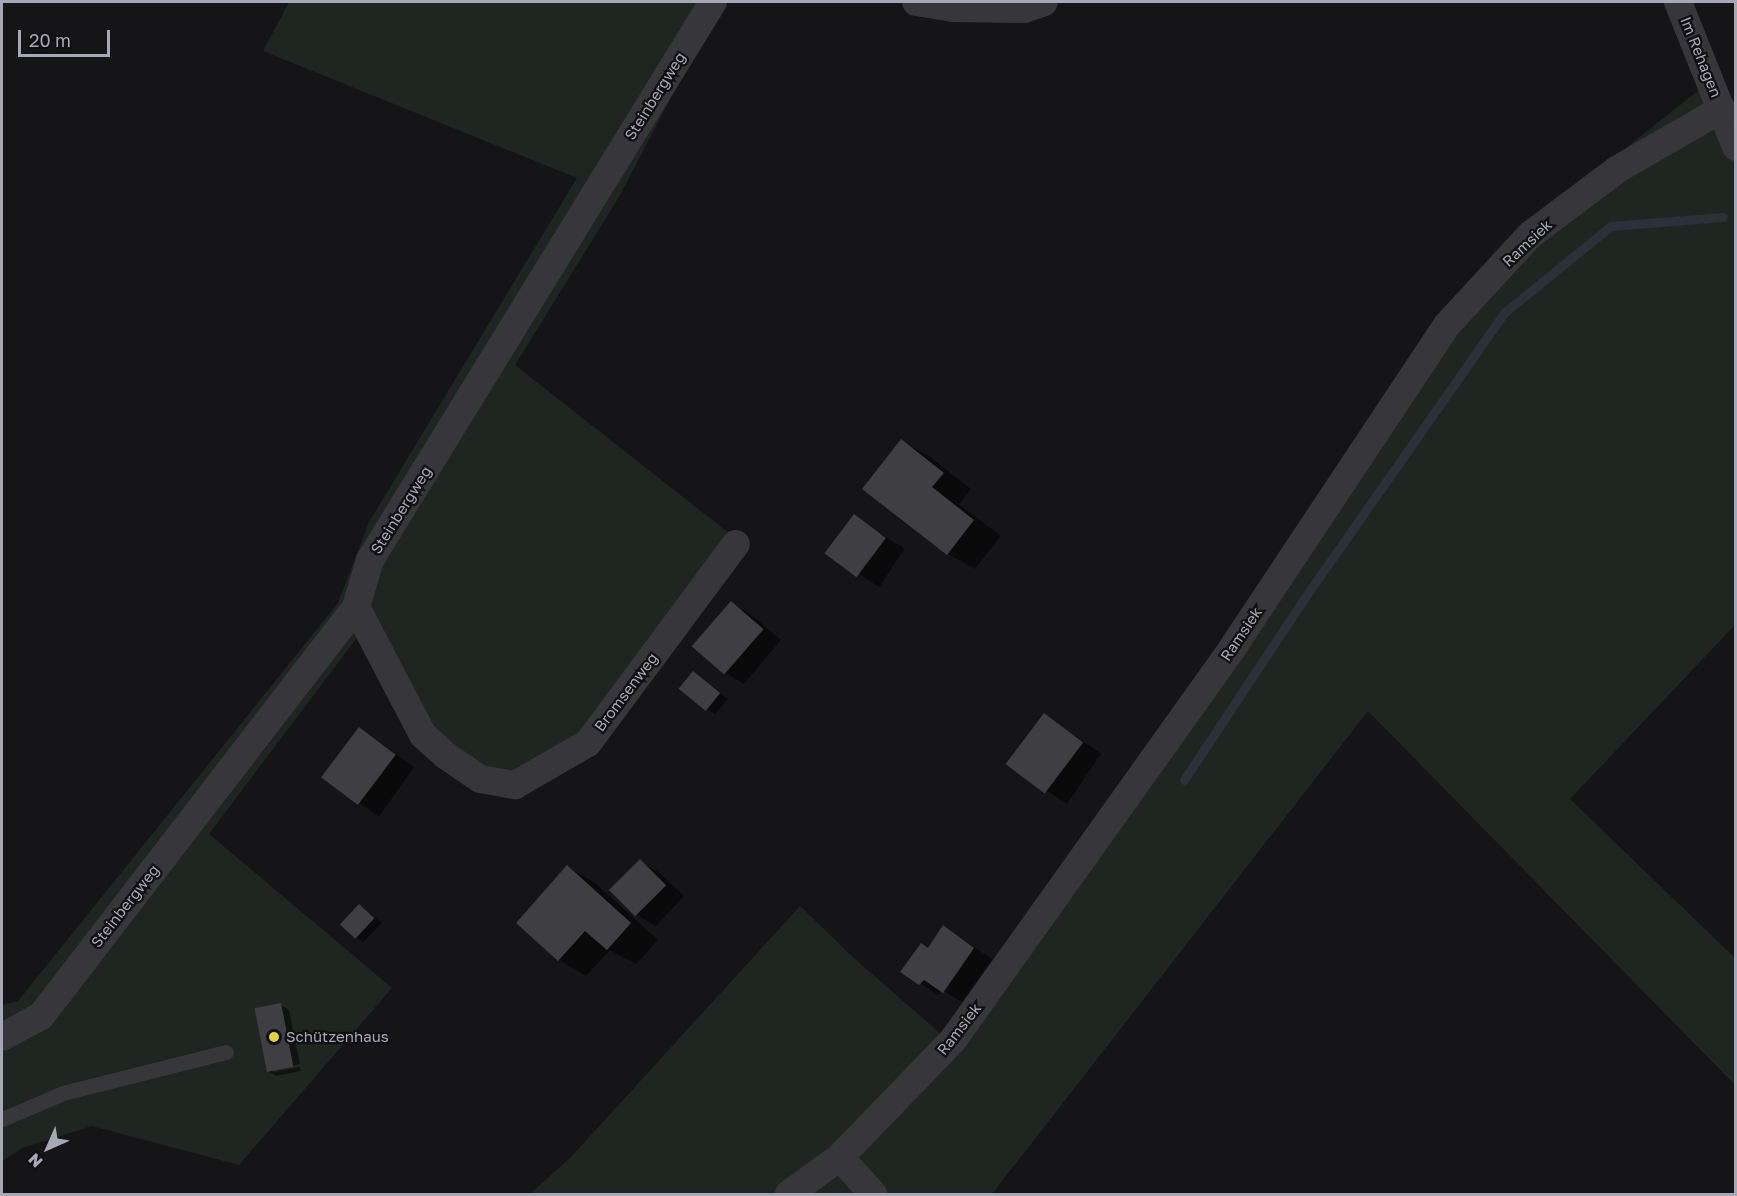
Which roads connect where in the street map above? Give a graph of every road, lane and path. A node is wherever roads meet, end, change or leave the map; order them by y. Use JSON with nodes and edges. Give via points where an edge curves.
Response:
{"nodes":[{"id":1,"x":713,"y":2,"type":"edge"},
{"id":2,"x":916,"y":2,"type":"edge"},
{"id":3,"x":1044,"y":2,"type":"edge"},
{"id":4,"x":1677,"y":2,"type":"edge"},
{"id":5,"x":1722,"y":109,"type":"junction"},
{"id":6,"x":1736,"y":147,"type":"edge"},
{"id":7,"x":736,"y":544,"type":"dead end"},
{"id":8,"x":356,"y":607,"type":"junction"},
{"id":9,"x":2,"y":1036,"type":"edge"},
{"id":10,"x":226,"y":1052,"type":"dead end"},
{"id":11,"x":2,"y":1119,"type":"edge"},
{"id":12,"x":840,"y":1157,"type":"junction"},
{"id":13,"x":789,"y":1194,"type":"edge"},
{"id":14,"x":873,"y":1194,"type":"edge"}],
"edges":[{"from":1,"to":8,"type":"street","name":"Steinbergweg","via":[[370,560]]},
{"from":2,"to":3,"type":"street","via":[[954,8],[1024,9]]},
{"from":4,"to":5,"type":"street","name":"Im Rehagen"},
{"from":5,"to":6,"type":"street","name":"Im Rehagen"},
{"from":5,"to":12,"type":"street","name":"Ramsiek","via":[[1618,169],[1530,235],[1447,326],[1235,644],[953,1040]]},
{"from":7,"to":8,"type":"street","name":"Bromsenweg","via":[[588,743],[515,785],[480,779],[423,735]]},
{"from":8,"to":9,"type":"street","name":"Steinbergweg","via":[[41,1016]]},
{"from":10,"to":11,"type":"lane","via":[[63,1093]]},
{"from":12,"to":13,"type":"street","name":"Ramsiek"},
{"from":12,"to":14,"type":"street"}]}
